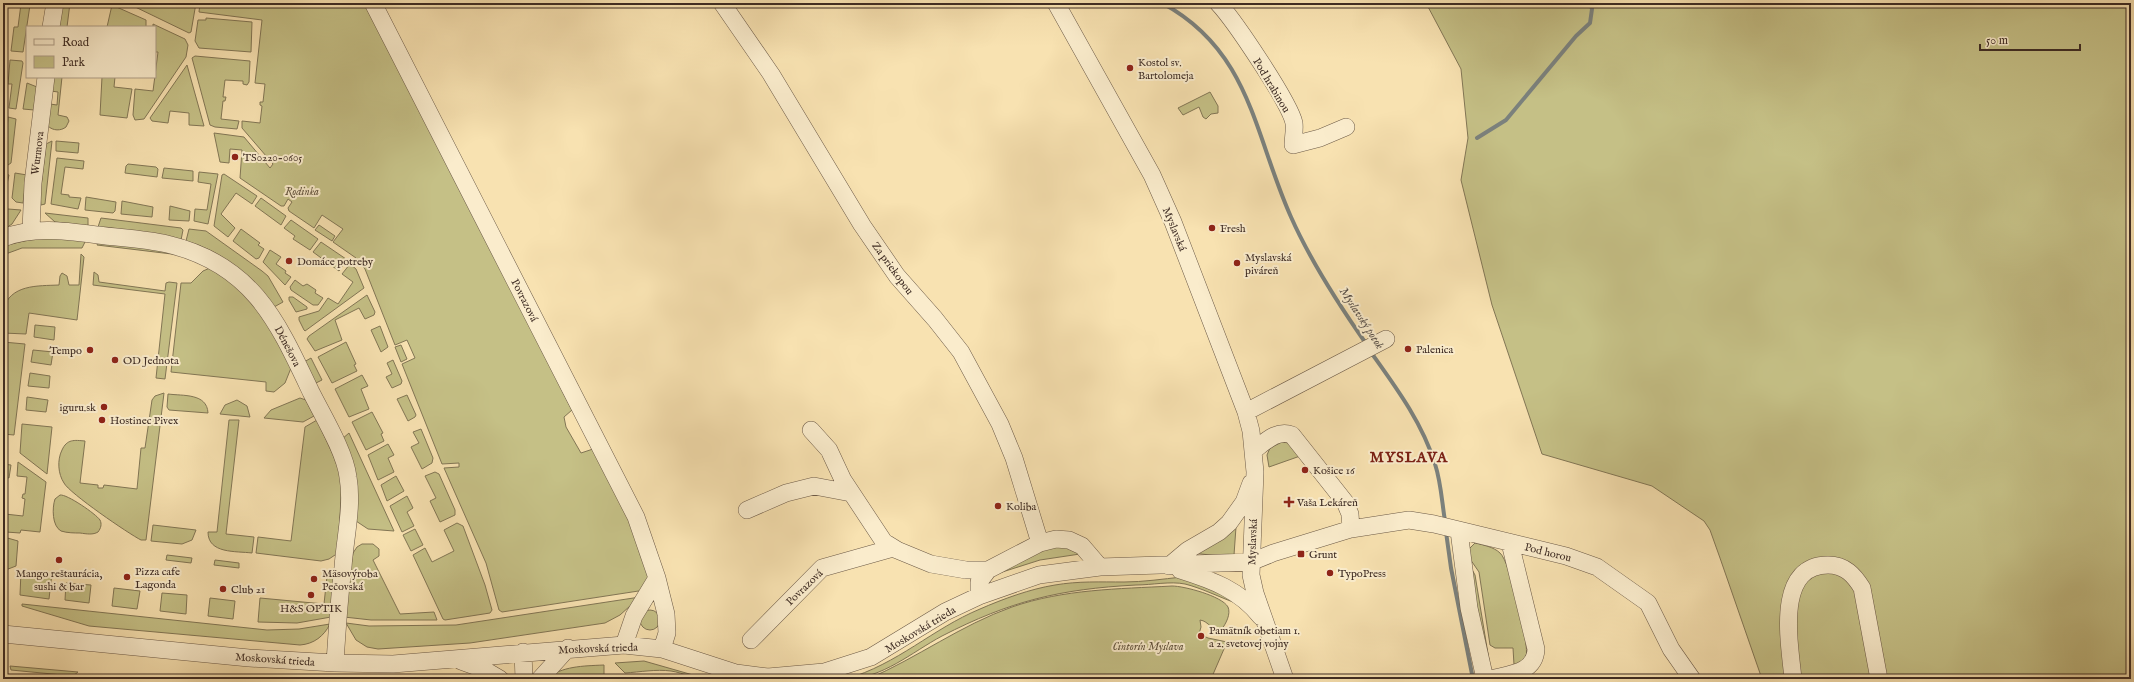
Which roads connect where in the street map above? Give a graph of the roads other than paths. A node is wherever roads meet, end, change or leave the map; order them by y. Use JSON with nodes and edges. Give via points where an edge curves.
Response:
{"nodes":[{"id":1,"x":55,"y":3,"type":"edge"},
{"id":2,"x":373,"y":3,"type":"edge"},
{"id":3,"x":722,"y":3,"type":"edge"},
{"id":4,"x":1056,"y":3,"type":"edge"},
{"id":5,"x":1218,"y":3,"type":"edge"},
{"id":6,"x":51,"y":26,"type":"edge"},
{"id":7,"x":46,"y":78,"type":"edge"},
{"id":8,"x":1346,"y":127,"type":"dead end"},
{"id":9,"x":31,"y":230,"type":"junction"},
{"id":10,"x":3,"y":238,"type":"edge"},
{"id":11,"x":1386,"y":339,"type":"dead end"},
{"id":12,"x":1246,"y":412,"type":"junction"},
{"id":13,"x":811,"y":430,"type":"dead end"},
{"id":14,"x":1253,"y":451,"type":"junction"},
{"id":15,"x":1255,"y":472,"type":"junction"},
{"id":16,"x":851,"y":493,"type":"junction"},
{"id":17,"x":747,"y":510,"type":"dead end"},
{"id":18,"x":1352,"y":529,"type":"junction"},
{"id":19,"x":1456,"y":530,"type":"junction"},
{"id":20,"x":1040,"y":543,"type":"junction"},
{"id":21,"x":1510,"y":543,"type":"junction"},
{"id":22,"x":893,"y":548,"type":"junction"},
{"id":23,"x":1251,"y":562,"type":"junction"},
{"id":24,"x":1169,"y":566,"type":"junction"},
{"id":25,"x":1100,"y":567,"type":"junction"},
{"id":26,"x":988,"y":570,"type":"junction"},
{"id":27,"x":657,"y":578,"type":"junction"},
{"id":28,"x":979,"y":596,"type":"junction"},
{"id":29,"x":1269,"y":629,"type":"junction"},
{"id":30,"x":3,"y":634,"type":"edge"},
{"id":31,"x":751,"y":640,"type":"dead end"},
{"id":32,"x":624,"y":645,"type":"junction"},
{"id":33,"x":568,"y":648,"type":"junction"},
{"id":34,"x":662,"y":649,"type":"junction"},
{"id":35,"x":523,"y":652,"type":"junction"},
{"id":36,"x":455,"y":659,"type":"junction"},
{"id":37,"x":335,"y":663,"type":"junction"},
{"id":38,"x":500,"y":679,"type":"edge"},
{"id":39,"x":524,"y":679,"type":"edge"},
{"id":40,"x":540,"y":679,"type":"edge"},
{"id":41,"x":1285,"y":679,"type":"edge"},
{"id":42,"x":1485,"y":679,"type":"edge"},
{"id":43,"x":1491,"y":679,"type":"edge"},
{"id":44,"x":1692,"y":679,"type":"edge"},
{"id":45,"x":1793,"y":679,"type":"edge"},
{"id":46,"x":1879,"y":679,"type":"edge"}],
"edges":[{"from":1,"to":6,"type":"street"},
{"from":2,"to":27,"type":"street","name":"Povrazová","via":[[636,517]]},
{"from":3,"to":20,"type":"street","name":"Za priekopou","via":[[771,74],[862,225],[897,276],[961,352],[1012,451]]},
{"from":4,"to":12,"type":"street","name":"Myslavská","via":[[1152,175],[1173,222]]},
{"from":5,"to":8,"type":"street","name":"Pod hrabinou","via":[[1256,57],[1292,118],[1293,145],[1320,138]]},
{"from":7,"to":9,"type":"street","name":"Wurmova","via":[[33,189]]},
{"from":9,"to":10,"type":"street","name":"Dénešova"},
{"from":9,"to":37,"type":"street","name":"Dénešova","via":[[137,239],[167,244],[202,255],[240,280],[260,300],[272,317],[286,340],[322,415],[348,478],[347,536]]},
{"from":11,"to":12,"type":"street"},
{"from":12,"to":14,"type":"street","name":"Myslavská"},
{"from":13,"to":16,"type":"street","via":[[829,450]]},
{"from":14,"to":15,"type":"street","name":"Myslavská"},
{"from":14,"to":18,"type":"street","via":[[1277,435],[1292,435],[1345,502]]},
{"from":15,"to":23,"type":"street","name":"Myslavská"},
{"from":15,"to":24,"type":"street","name":"Myslavská","via":[[1244,502],[1229,523]]},
{"from":16,"to":17,"type":"street","via":[[814,486],[786,493]]},
{"from":16,"to":22,"type":"street","via":[[884,542]]},
{"from":18,"to":19,"type":"street","name":"Pod horou","via":[[1409,520]]},
{"from":18,"to":23,"type":"street","name":"Pod horou"},
{"from":19,"to":21,"type":"street","name":"Pod horou"},
{"from":19,"to":42,"type":"street","via":[[1469,608]]},
{"from":20,"to":25,"type":"street","via":[[1063,539],[1076,542]]},
{"from":20,"to":26,"type":"street"},
{"from":21,"to":43,"type":"street","via":[[1536,656],[1534,663],[1524,670]]},
{"from":21,"to":44,"type":"street","name":"Pod horou","via":[[1566,556],[1597,567],[1648,603],[1671,649]]},
{"from":22,"to":26,"type":"street","via":[[931,564],[966,570]]},
{"from":22,"to":31,"type":"street","name":"Povrazová","via":[[822,568]]},
{"from":23,"to":24,"type":"street","name":"Moskovská trieda"},
{"from":23,"to":29,"type":"street","name":"Myslavská","via":[[1256,593]]},
{"from":24,"to":25,"type":"street","name":"Moskovská trieda"},
{"from":24,"to":29,"type":"street","name":"Moskovská trieda","via":[[1229,588],[1246,600]]},
{"from":25,"to":28,"type":"street","name":"Moskovská trieda","via":[[1039,575]]},
{"from":26,"to":28,"type":"street","via":[[979,582]]},
{"from":27,"to":32,"type":"street","via":[[634,616]]},
{"from":27,"to":34,"type":"street","name":"Povrazová","via":[[667,623]]},
{"from":28,"to":34,"type":"street","name":"Moskovská trieda","via":[[945,612],[871,657],[824,672],[768,677],[736,673]]},
{"from":29,"to":41,"type":"street","name":"Myslavská"},
{"from":30,"to":37,"type":"street","name":"Moskovská trieda","via":[[249,658]]},
{"from":32,"to":33,"type":"street","name":"Moskovská trieda"},
{"from":32,"to":34,"type":"street","name":"Moskovská trieda"},
{"from":33,"to":35,"type":"street","name":"Moskovská trieda"},
{"from":33,"to":40,"type":"street"},
{"from":35,"to":36,"type":"street","name":"Moskovská trieda"},
{"from":35,"to":39,"type":"street"},
{"from":36,"to":37,"type":"street","name":"Moskovská trieda","via":[[393,664]]},
{"from":36,"to":38,"type":"street","via":[[483,669]]},
{"from":45,"to":46,"type":"street","via":[[1789,625],[1791,593],[1798,579],[1804,574],[1821,565],[1830,565],[1849,571],[1862,588]]}]}
